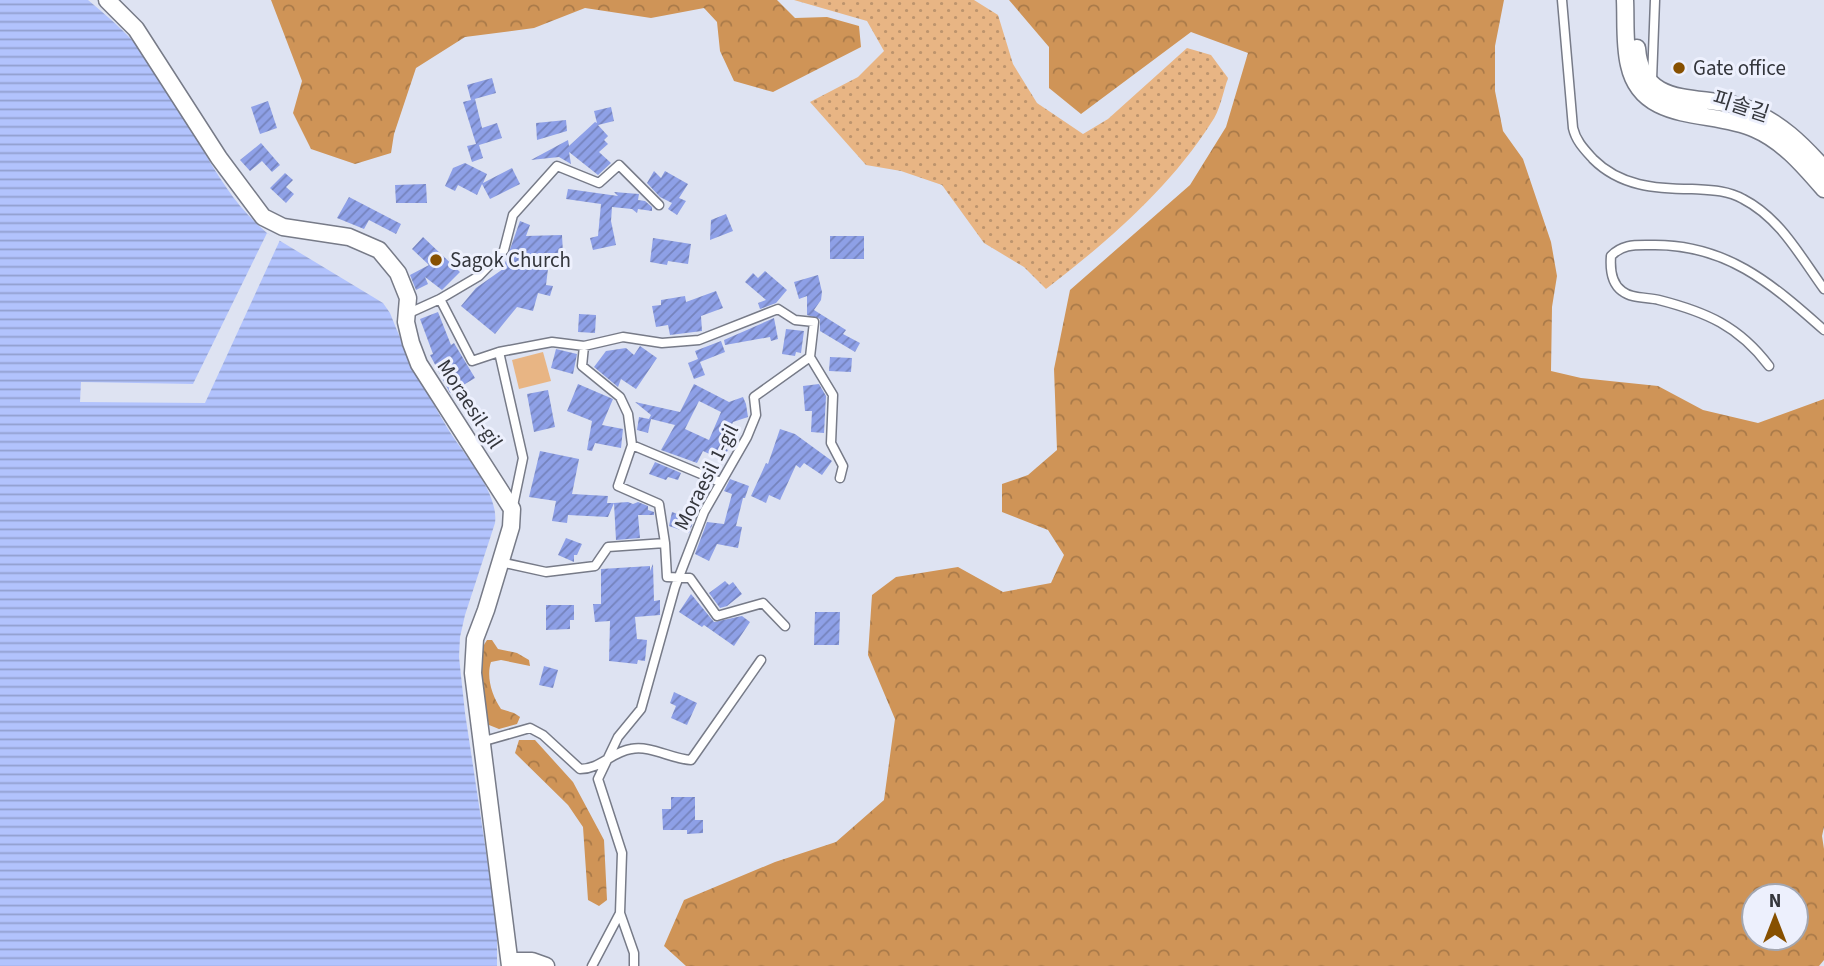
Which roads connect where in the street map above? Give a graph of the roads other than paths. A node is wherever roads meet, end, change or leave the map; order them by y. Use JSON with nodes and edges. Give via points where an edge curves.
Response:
{"nodes":[{"id":1,"x":107,"y":0,"type":"edge"},
{"id":2,"x":1562,"y":0,"type":"edge"},
{"id":3,"x":1625,"y":0,"type":"edge"},
{"id":4,"x":1633,"y":0,"type":"edge"},
{"id":5,"x":1656,"y":0,"type":"edge"},
{"id":6,"x":1638,"y":59,"type":"junction"},
{"id":7,"x":1654,"y":65,"type":"junction"},
{"id":8,"x":1651,"y":93,"type":"junction"},
{"id":9,"x":1681,"y":97,"type":"junction"},
{"id":10,"x":1824,"y":169,"type":"edge"},
{"id":11,"x":1824,"y":189,"type":"edge"},
{"id":12,"x":659,"y":205,"type":"dead end"},
{"id":13,"x":1824,"y":289,"type":"edge"},
{"id":14,"x":440,"y":299,"type":"junction"},
{"id":15,"x":407,"y":314,"type":"junction"},
{"id":16,"x":1824,"y":330,"type":"edge"},
{"id":17,"x":584,"y":346,"type":"junction"},
{"id":18,"x":499,"y":352,"type":"junction"},
{"id":19,"x":810,"y":357,"type":"junction"},
{"id":20,"x":1769,"y":366,"type":"dead end"},
{"id":21,"x":632,"y":445,"type":"junction"},
{"id":22,"x":841,"y":478,"type":"dead end"},
{"id":23,"x":720,"y":482,"type":"junction"},
{"id":24,"x":512,"y":509,"type":"junction"},
{"id":25,"x":665,"y":543,"type":"junction"},
{"id":26,"x":500,"y":562,"type":"junction"},
{"id":27,"x":678,"y":578,"type":"junction"},
{"id":28,"x":785,"y":626,"type":"dead end"},
{"id":29,"x":761,"y":660,"type":"dead end"},
{"id":30,"x":481,"y":742,"type":"junction"},
{"id":31,"x":608,"y":758,"type":"junction"},
{"id":32,"x":620,"y":913,"type":"junction"},
{"id":33,"x":510,"y":963,"type":"edge"},
{"id":34,"x":546,"y":966,"type":"edge"},
{"id":35,"x":592,"y":966,"type":"edge"},
{"id":36,"x":634,"y":966,"type":"edge"}],
"edges":[{"from":1,"to":15,"type":"street","name":"Moraesil-gil","via":[[136,29],[263,217],[283,227],[349,237],[379,250],[398,273],[408,298]]},
{"from":2,"to":13,"type":"lane","via":[[1573,128],[1587,153],[1617,178],[1638,185],[1718,190],[1743,199],[1776,223]]},
{"from":3,"to":8,"type":"street","via":[[1628,63],[1636,84]]},
{"from":4,"to":6,"type":"street"},
{"from":5,"to":7,"type":"lane"},
{"from":6,"to":7,"type":"lane","via":[[1645,68]]},
{"from":6,"to":8,"type":"street"},
{"from":7,"to":8,"type":"lane"},
{"from":7,"to":9,"type":"lane","via":[[1664,85]]},
{"from":8,"to":9,"type":"street","name":"피솔길"},
{"from":8,"to":11,"type":"street","name":"피솔길","via":[[1666,109],[1756,129],[1782,145]]},
{"from":9,"to":10,"type":"street","name":"피솔길","via":[[1723,102],[1765,117],[1787,131]]},
{"from":12,"to":14,"type":"lane","via":[[619,165],[599,183],[557,166],[513,215],[504,250],[479,276]]},
{"from":14,"to":15,"type":"lane"},
{"from":14,"to":18,"type":"lane","via":[[472,361]]},
{"from":15,"to":24,"type":"street","name":"Moraesil-gil","via":[[419,364]]},
{"from":16,"to":20,"type":"lane","via":[[1773,285],[1711,252],[1637,245],[1625,246],[1611,256],[1613,280],[1620,290],[1716,319],[1754,346]]},
{"from":17,"to":18,"type":"lane","via":[[552,342]]},
{"from":17,"to":19,"type":"lane","via":[[623,337],[662,344],[699,340],[778,309],[795,320],[814,322]]},
{"from":17,"to":21,"type":"lane","via":[[582,366],[620,397],[628,414]]},
{"from":18,"to":24,"type":"lane","via":[[523,458]]},
{"from":19,"to":22,"type":"lane","via":[[833,395],[831,443],[843,466]]},
{"from":19,"to":23,"type":"lane","name":"Moraesil 1-gil","via":[[754,397],[752,426]]},
{"from":21,"to":23,"type":"lane"},
{"from":21,"to":25,"type":"lane","via":[[618,486],[659,504]]},
{"from":23,"to":27,"type":"lane","name":"Moraesil 1-gil"},
{"from":24,"to":26,"type":"street"},
{"from":25,"to":26,"type":"lane","via":[[608,547],[595,566],[546,572]]},
{"from":25,"to":27,"type":"lane","via":[[667,577]]},
{"from":26,"to":30,"type":"street","via":[[475,639],[473,673]]},
{"from":27,"to":28,"type":"lane","via":[[690,578],[717,616],[763,603]]},
{"from":27,"to":31,"type":"lane","name":"Moraesil 1-gil","via":[[641,709]]},
{"from":29,"to":31,"type":"lane","via":[[691,760],[632,748]]},
{"from":30,"to":31,"type":"lane","via":[[530,728],[580,769],[593,769]]},
{"from":30,"to":33,"type":"street"},
{"from":31,"to":32,"type":"lane","name":"Moraesil 1-gil","via":[[598,779],[622,853]]},
{"from":32,"to":35,"type":"lane","name":"Moraesil 1-gil"},
{"from":32,"to":36,"type":"lane"},
{"from":33,"to":34,"type":"street","via":[[533,961]]}]}
